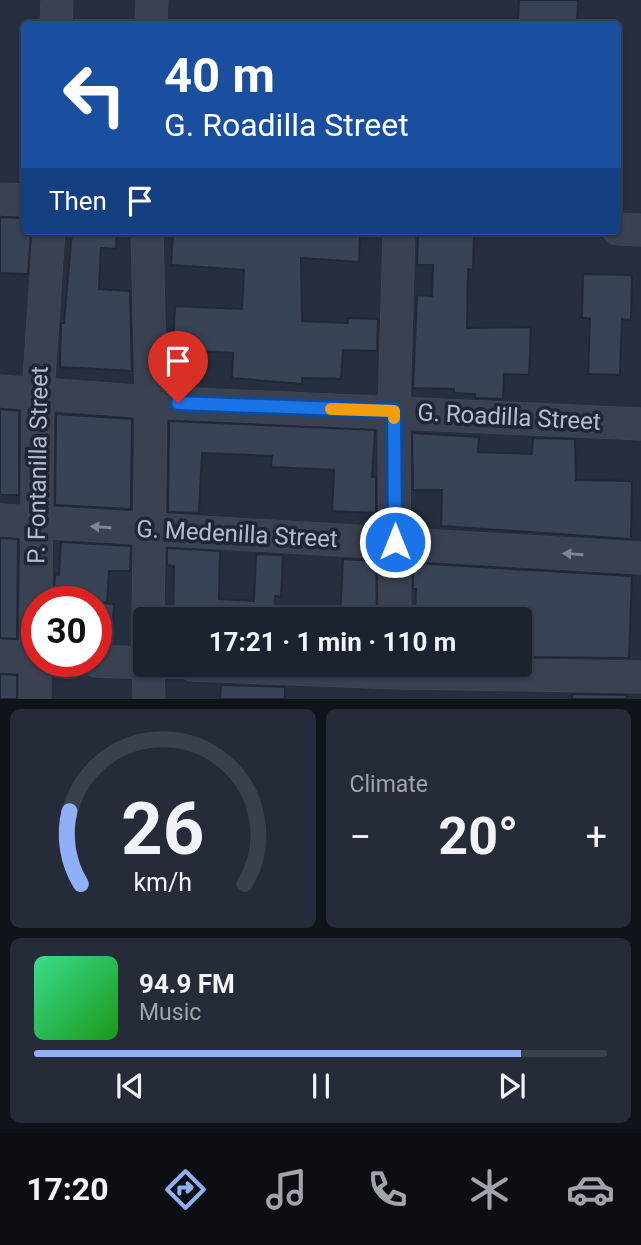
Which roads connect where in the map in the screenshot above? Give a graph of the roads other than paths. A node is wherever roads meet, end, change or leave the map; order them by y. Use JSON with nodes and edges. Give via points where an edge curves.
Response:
{"nodes":[{"id":1,"x":57,"y":0,"type":"edge"},
{"id":2,"x":152,"y":0,"type":"edge"},
{"id":3,"x":56,"y":21,"type":"edge"},
{"id":4,"x":152,"y":21,"type":"edge"},
{"id":5,"x":0,"y":199,"type":"edge"},
{"id":6,"x":21,"y":200,"type":"edge"},
{"id":7,"x":621,"y":229,"type":"edge"},
{"id":8,"x":641,"y":230,"type":"edge"},
{"id":9,"x":49,"y":235,"type":"edge"},
{"id":10,"x":147,"y":235,"type":"edge"},
{"id":11,"x":399,"y":235,"type":"edge"},
{"id":12,"x":0,"y":391,"type":"edge"},
{"id":13,"x":38,"y":394,"type":"junction"},
{"id":14,"x":151,"y":402,"type":"junction"},
{"id":15,"x":394,"y":411,"type":"junction"},
{"id":16,"x":641,"y":424,"type":"edge"},
{"id":17,"x":0,"y":520,"type":"edge"},
{"id":18,"x":37,"y":522,"type":"junction"},
{"id":19,"x":149,"y":530,"type":"junction"},
{"id":20,"x":395,"y":542,"type":"junction"},
{"id":21,"x":641,"y":558,"type":"edge"},
{"id":22,"x":36,"y":586,"type":"edge"},
{"id":23,"x":148,"y":607,"type":"edge"},
{"id":24,"x":395,"y":607,"type":"edge"},
{"id":25,"x":0,"y":656,"type":"edge"},
{"id":26,"x":21,"y":657,"type":"edge"},
{"id":27,"x":112,"y":662,"type":"edge"},
{"id":28,"x":133,"y":663,"type":"edge"},
{"id":29,"x":35,"y":677,"type":"edge"},
{"id":30,"x":148,"y":677,"type":"edge"},
{"id":31,"x":366,"y":677,"type":"edge"},
{"id":32,"x":641,"y":677,"type":"edge"},
{"id":33,"x":395,"y":679,"type":"edge"},
{"id":34,"x":35,"y":699,"type":"edge"},
{"id":35,"x":149,"y":699,"type":"edge"}],
"edges":[{"from":1,"to":3,"type":"street"},
{"from":2,"to":4,"type":"street"},
{"from":5,"to":6,"type":"street"},
{"from":7,"to":8,"type":"street"},
{"from":9,"to":13,"type":"street","name":"P. Fontanilla Street"},
{"from":10,"to":14,"type":"street"},
{"from":11,"to":15,"type":"street"},
{"from":12,"to":13,"type":"street","name":"G. Roadilla Street"},
{"from":13,"to":14,"type":"street","name":"G. Roadilla Street"},
{"from":13,"to":18,"type":"street","name":"P. Fontanilla Street"},
{"from":14,"to":15,"type":"street","name":"G. Roadilla Street"},
{"from":14,"to":19,"type":"street"},
{"from":15,"to":16,"type":"street","name":"G. Roadilla Street"},
{"from":15,"to":20,"type":"street"},
{"from":17,"to":18,"type":"street","name":"G. Medenilla Street"},
{"from":19,"to":18,"type":"street","name":"G. Medenilla Street","one_way":true},
{"from":18,"to":22,"type":"street","name":"P. Fontanilla Street"},
{"from":19,"to":20,"type":"street","name":"G. Medenilla Street"},
{"from":19,"to":23,"type":"street"},
{"from":21,"to":20,"type":"street","name":"G. Medenilla Street","one_way":true},
{"from":20,"to":24,"type":"street"},
{"from":25,"to":26,"type":"street"},
{"from":27,"to":28,"type":"street"},
{"from":29,"to":34,"type":"street","name":"P. Fontanilla Street"},
{"from":30,"to":35,"type":"street"},
{"from":31,"to":33,"type":"street"},
{"from":32,"to":33,"type":"street"}]}
